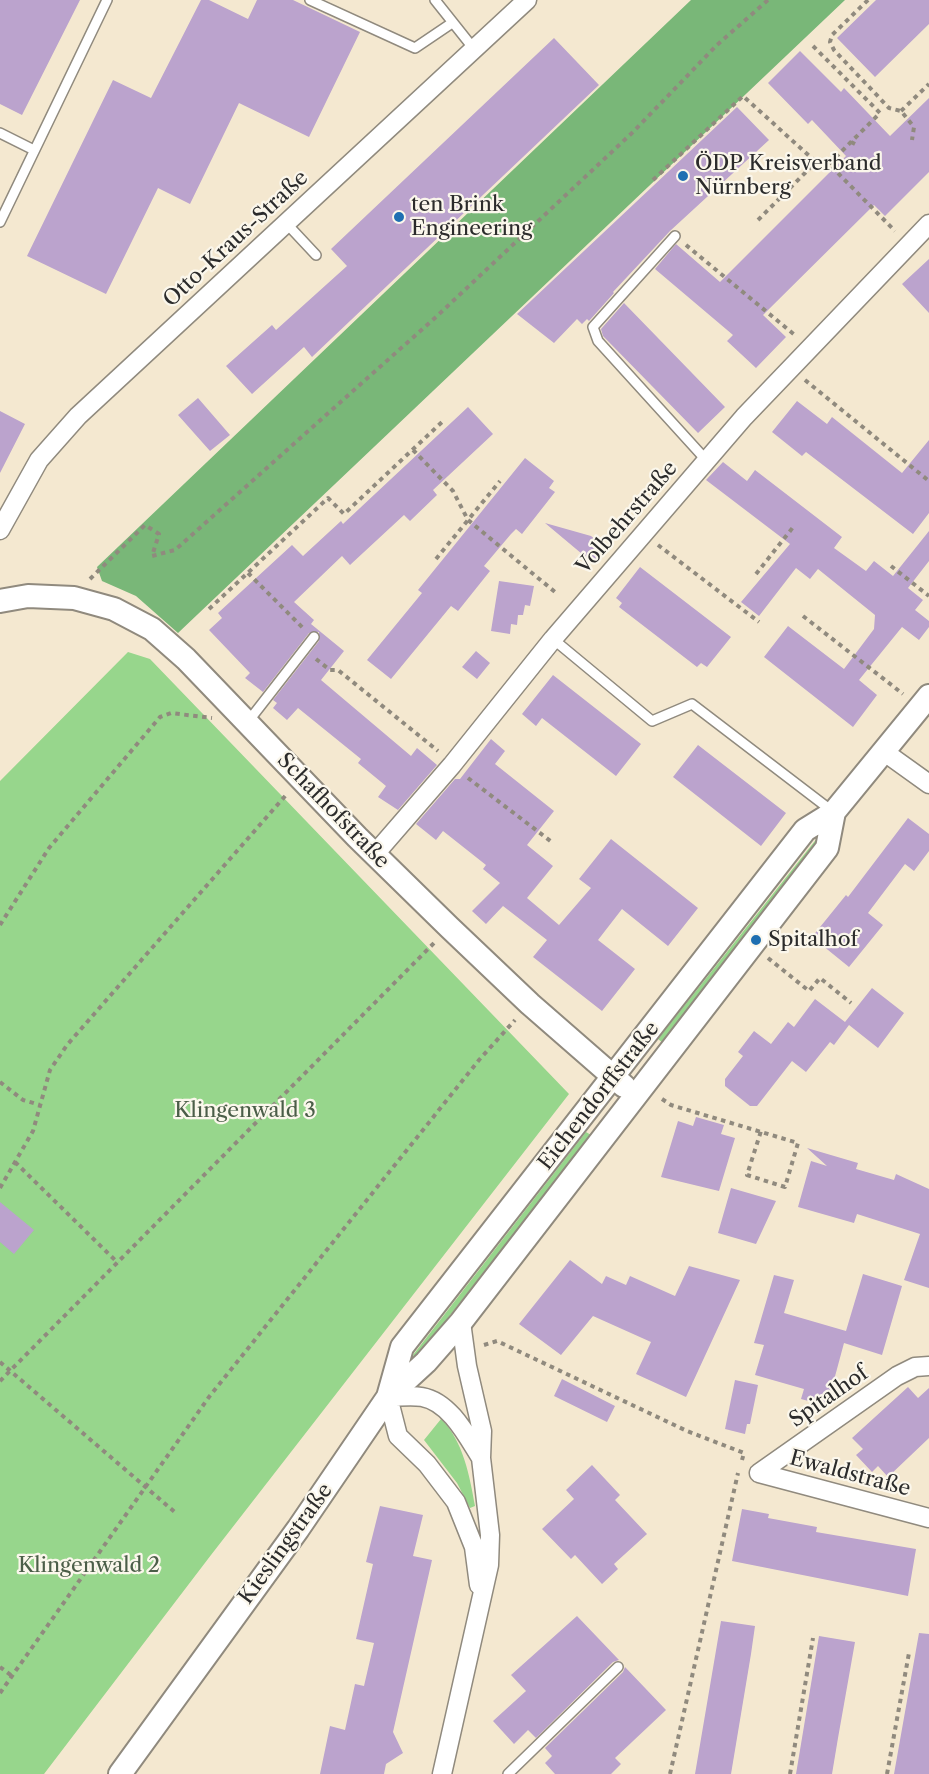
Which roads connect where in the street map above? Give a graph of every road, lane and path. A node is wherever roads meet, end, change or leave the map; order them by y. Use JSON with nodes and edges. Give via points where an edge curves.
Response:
{"nodes":[{"id":1,"x":107,"y":0,"type":"edge"},
{"id":2,"x":310,"y":0,"type":"edge"},
{"id":3,"x":435,"y":0,"type":"edge"},
{"id":4,"x":527,"y":0,"type":"edge"},
{"id":5,"x":768,"y":0,"type":"edge"},
{"id":6,"x":868,"y":0,"type":"edge"},
{"id":7,"x":452,"y":23,"type":"junction"},
{"id":8,"x":813,"y":46,"type":"dead end"},
{"id":9,"x":474,"y":49,"type":"junction"},
{"id":10,"x":929,"y":84,"type":"edge"},
{"id":11,"x":901,"y":111,"type":"junction"},
{"id":12,"x":0,"y":133,"type":"edge"},
{"id":13,"x":912,"y":140,"type":"dead end"},
{"id":14,"x":851,"y":142,"type":"junction"},
{"id":15,"x":859,"y":146,"type":"dead end"},
{"id":16,"x":34,"y":150,"type":"junction"},
{"id":17,"x":816,"y":162,"type":"junction"},
{"id":18,"x":829,"y":164,"type":"junction"},
{"id":19,"x":653,"y":180,"type":"dead end"},
{"id":20,"x":758,"y":219,"type":"dead end"},
{"id":21,"x":0,"y":222,"type":"edge"},
{"id":22,"x":287,"y":224,"type":"junction"},
{"id":23,"x":929,"y":224,"type":"edge"},
{"id":24,"x":675,"y":236,"type":"joint"},
{"id":25,"x":908,"y":244,"type":"junction"},
{"id":26,"x":316,"y":255,"type":"dead end"},
{"id":27,"x":810,"y":348,"type":"junction"},
{"id":28,"x":791,"y":368,"type":"junction"},
{"id":29,"x":442,"y":422,"type":"dead end"},
{"id":30,"x":413,"y":450,"type":"junction"},
{"id":31,"x":707,"y":460,"type":"junction"},
{"id":32,"x":500,"y":481,"type":"dead end"},
{"id":33,"x":929,"y":481,"type":"edge"},
{"id":34,"x":468,"y":520,"type":"junction"},
{"id":35,"x":794,"y":526,"type":"dead end"},
{"id":36,"x":0,"y":530,"type":"edge"},
{"id":37,"x":643,"y":534,"type":"junction"},
{"id":38,"x":436,"y":559,"type":"dead end"},
{"id":39,"x":891,"y":566,"type":"dead end"},
{"id":40,"x":248,"y":573,"type":"junction"},
{"id":41,"x":756,"y":574,"type":"dead end"},
{"id":42,"x":555,"y":592,"type":"dead end"},
{"id":43,"x":929,"y":596,"type":"edge"},
{"id":44,"x":74,"y":597,"type":"junction"},
{"id":45,"x":0,"y":601,"type":"edge"},
{"id":46,"x":210,"y":609,"type":"dead end"},
{"id":47,"x":803,"y":616,"type":"dead end"},
{"id":48,"x":759,"y":622,"type":"dead end"},
{"id":49,"x":314,"y":637,"type":"joint"},
{"id":50,"x":553,"y":639,"type":"junction"},
{"id":51,"x":304,"y":650,"type":"junction"},
{"id":52,"x":924,"y":702,"type":"edge"},
{"id":53,"x":241,"y":717,"type":"junction"},
{"id":54,"x":884,"y":751,"type":"junction"},
{"id":55,"x":452,"y":765,"type":"junction"},
{"id":56,"x":300,"y":779,"type":"junction"},
{"id":57,"x":929,"y":784,"type":"edge"},
{"id":58,"x":834,"y":812,"type":"junction"},
{"id":59,"x":553,"y":843,"type":"dead end"},
{"id":60,"x":374,"y":855,"type":"junction"},
{"id":61,"x":0,"y":925,"type":"edge"},
{"id":62,"x":449,"y":927,"type":"junction"},
{"id":63,"x":752,"y":945,"type":"junction"},
{"id":64,"x":851,"y":1003,"type":"dead end"},
{"id":65,"x":530,"y":1004,"type":"junction"},
{"id":66,"x":613,"y":1077,"type":"junction"},
{"id":67,"x":0,"y":1082,"type":"edge"},
{"id":68,"x":641,"y":1091,"type":"junction"},
{"id":69,"x":40,"y":1105,"type":"junction"},
{"id":70,"x":760,"y":1131,"type":"junction"},
{"id":71,"x":15,"y":1162,"type":"junction"},
{"id":72,"x":0,"y":1188,"type":"edge"},
{"id":73,"x":118,"y":1263,"type":"junction"},
{"id":74,"x":461,"y":1322,"type":"junction"},
{"id":75,"x":465,"y":1351,"type":"junction"},
{"id":76,"x":0,"y":1362,"type":"edge"},
{"id":77,"x":929,"y":1366,"type":"edge"},
{"id":78,"x":11,"y":1371,"type":"junction"},
{"id":79,"x":0,"y":1381,"type":"edge"},
{"id":80,"x":388,"y":1397,"type":"junction"},
{"id":81,"x":481,"y":1458,"type":"junction"},
{"id":82,"x":759,"y":1473,"type":"joint"},
{"id":83,"x":146,"y":1488,"type":"junction"},
{"id":84,"x":177,"y":1514,"type":"dead end"},
{"id":85,"x":929,"y":1518,"type":"edge"},
{"id":86,"x":481,"y":1599,"type":"junction"},
{"id":87,"x":813,"y":1638,"type":"dead end"},
{"id":88,"x":909,"y":1653,"type":"dead end"},
{"id":89,"x":0,"y":1667,"type":"edge"},
{"id":90,"x":618,"y":1667,"type":"dead end"},
{"id":91,"x":12,"y":1676,"type":"junction"},
{"id":92,"x":0,"y":1693,"type":"edge"},
{"id":93,"x":120,"y":1774,"type":"edge"},
{"id":94,"x":442,"y":1774,"type":"edge"},
{"id":95,"x":508,"y":1774,"type":"edge"},
{"id":96,"x":670,"y":1774,"type":"edge"},
{"id":97,"x":789,"y":1774,"type":"edge"},
{"id":98,"x":887,"y":1774,"type":"edge"}],
"edges":[{"from":1,"to":16,"type":"lane"},
{"from":2,"to":7,"type":"lane","via":[[415,48]]},
{"from":3,"to":7,"type":"lane"},
{"from":4,"to":9,"type":"street","name":"Otto-Kraus-Straße"},
{"from":5,"to":44,"type":"path","via":[[437,316],[175,550],[152,556],[159,534],[145,525],[106,560]]},
{"from":6,"to":11,"type":"path","via":[[832,35],[830,42],[889,108]]},
{"from":7,"to":9,"type":"lane"},
{"from":8,"to":14,"type":"path","via":[[879,113]]},
{"from":9,"to":22,"type":"street","name":"Otto-Kraus-Straße"},
{"from":10,"to":11,"type":"path"},
{"from":11,"to":13,"type":"path","via":[[914,127]]},
{"from":12,"to":16,"type":"lane"},
{"from":14,"to":15,"type":"path"},
{"from":14,"to":18,"type":"path"},
{"from":16,"to":21,"type":"lane"},
{"from":17,"to":18,"type":"path"},
{"from":17,"to":19,"type":"path","via":[[743,96]]},
{"from":17,"to":20,"type":"path"},
{"from":18,"to":25,"type":"path"},
{"from":22,"to":26,"type":"lane"},
{"from":22,"to":36,"type":"street","name":"Otto-Kraus-Straße","via":[[58,436],[24,484]]},
{"from":23,"to":25,"type":"street","name":"Volbehrstraße"},
{"from":24,"to":27,"type":"path"},
{"from":24,"to":31,"type":"lane","via":[[593,327],[598,341]]},
{"from":25,"to":27,"type":"street","name":"Volbehrstraße"},
{"from":27,"to":28,"type":"street","name":"Volbehrstraße"},
{"from":28,"to":31,"type":"street","name":"Volbehrstraße"},
{"from":28,"to":33,"type":"path"},
{"from":29,"to":30,"type":"path"},
{"from":30,"to":34,"type":"path","via":[[453,491]]},
{"from":30,"to":40,"type":"path","via":[[344,514],[328,498]]},
{"from":31,"to":37,"type":"street","name":"Volbehrstraße"},
{"from":32,"to":34,"type":"path"},
{"from":34,"to":38,"type":"path"},
{"from":34,"to":42,"type":"path"},
{"from":35,"to":41,"type":"path"},
{"from":37,"to":48,"type":"path"},
{"from":37,"to":50,"type":"street","name":"Volbehrstraße"},
{"from":39,"to":43,"type":"path"},
{"from":40,"to":46,"type":"path"},
{"from":40,"to":49,"type":"path"},
{"from":44,"to":45,"type":"street","name":"Schafhofstraße","via":[[28,596]]},
{"from":44,"to":53,"type":"street","name":"Schafhofstraße","via":[[114,609],[152,629],[186,658]]},
{"from":47,"to":52,"type":"path"},
{"from":49,"to":51,"type":"lane"},
{"from":50,"to":55,"type":"street","name":"Volbehrstraße"},
{"from":50,"to":58,"type":"lane","via":[[651,721],[692,704]]},
{"from":51,"to":53,"type":"lane"},
{"from":51,"to":55,"type":"path","via":[[330,670],[338,670]]},
{"from":52,"to":54,"type":"street","name":"Eichendorffstraße"},
{"from":53,"to":56,"type":"street","name":"Schafhofstraße"},
{"from":53,"to":61,"type":"path","via":[[210,719],[171,713],[160,717],[49,848]]},
{"from":54,"to":57,"type":"street"},
{"from":54,"to":58,"type":"street","name":"Eichendorffstraße"},
{"from":55,"to":59,"type":"path"},
{"from":55,"to":60,"type":"street","name":"Volbehrstraße"},
{"from":56,"to":60,"type":"street","name":"Schafhofstraße"},
{"from":56,"to":69,"type":"path","via":[[67,1045],[50,1070]]},
{"from":58,"to":63,"type":"street","name":"Eichendorffstraße","via":[[827,848]]},
{"from":58,"to":66,"type":"street","name":"Eichendorffstraße","via":[[805,830]]},
{"from":60,"to":62,"type":"street","name":"Schafhofstraße"},
{"from":62,"to":65,"type":"street","name":"Schafhofstraße"},
{"from":62,"to":73,"type":"path"},
{"from":63,"to":64,"type":"path","via":[[809,991],[820,978]]},
{"from":63,"to":68,"type":"street","name":"Eichendorffstraße"},
{"from":65,"to":66,"type":"street","name":"Schafhofstraße"},
{"from":65,"to":83,"type":"path","via":[[479,1060],[209,1397]]},
{"from":66,"to":68,"type":"street","name":"Schafhofstraße"},
{"from":66,"to":80,"type":"street","name":"Eichendorffstraße","via":[[402,1347]]},
{"from":67,"to":69,"type":"path","via":[[23,1100]]},
{"from":68,"to":70,"type":"path","via":[[670,1105]]},
{"from":68,"to":74,"type":"street","name":"Eichendorffstraße"},
{"from":69,"to":71,"type":"path","via":[[33,1131]]},
{"from":70,"to":70,"type":"path","via":[[747,1175],[785,1187],[798,1143]]},
{"from":71,"to":72,"type":"path"},
{"from":71,"to":73,"type":"path"},
{"from":73,"to":78,"type":"path"},
{"from":74,"to":75,"type":"street"},
{"from":74,"to":80,"type":"street","name":"Kieslingstraße"},
{"from":75,"to":81,"type":"street","via":[[482,1431]]},
{"from":75,"to":96,"type":"path","via":[[497,1341],[687,1431],[744,1453]]},
{"from":76,"to":78,"type":"path"},
{"from":77,"to":82,"type":"street","name":"Spitalhof","via":[[897,1376]]},
{"from":78,"to":79,"type":"path"},
{"from":78,"to":83,"type":"path"},
{"from":80,"to":81,"type":"street","via":[[423,1397],[434,1402],[454,1418]]},
{"from":80,"to":86,"type":"street","via":[[398,1436],[444,1485],[468,1526]]},
{"from":80,"to":93,"type":"street","name":"Kieslingstraße","via":[[298,1529]]},
{"from":81,"to":86,"type":"street","via":[[490,1535],[489,1565]]},
{"from":82,"to":85,"type":"street","name":"Ewaldstraße"},
{"from":83,"to":84,"type":"path"},
{"from":83,"to":91,"type":"path"},
{"from":86,"to":94,"type":"street"},
{"from":87,"to":97,"type":"path"},
{"from":88,"to":98,"type":"path"},
{"from":89,"to":91,"type":"path"},
{"from":90,"to":95,"type":"lane"},
{"from":91,"to":92,"type":"path"}]}
